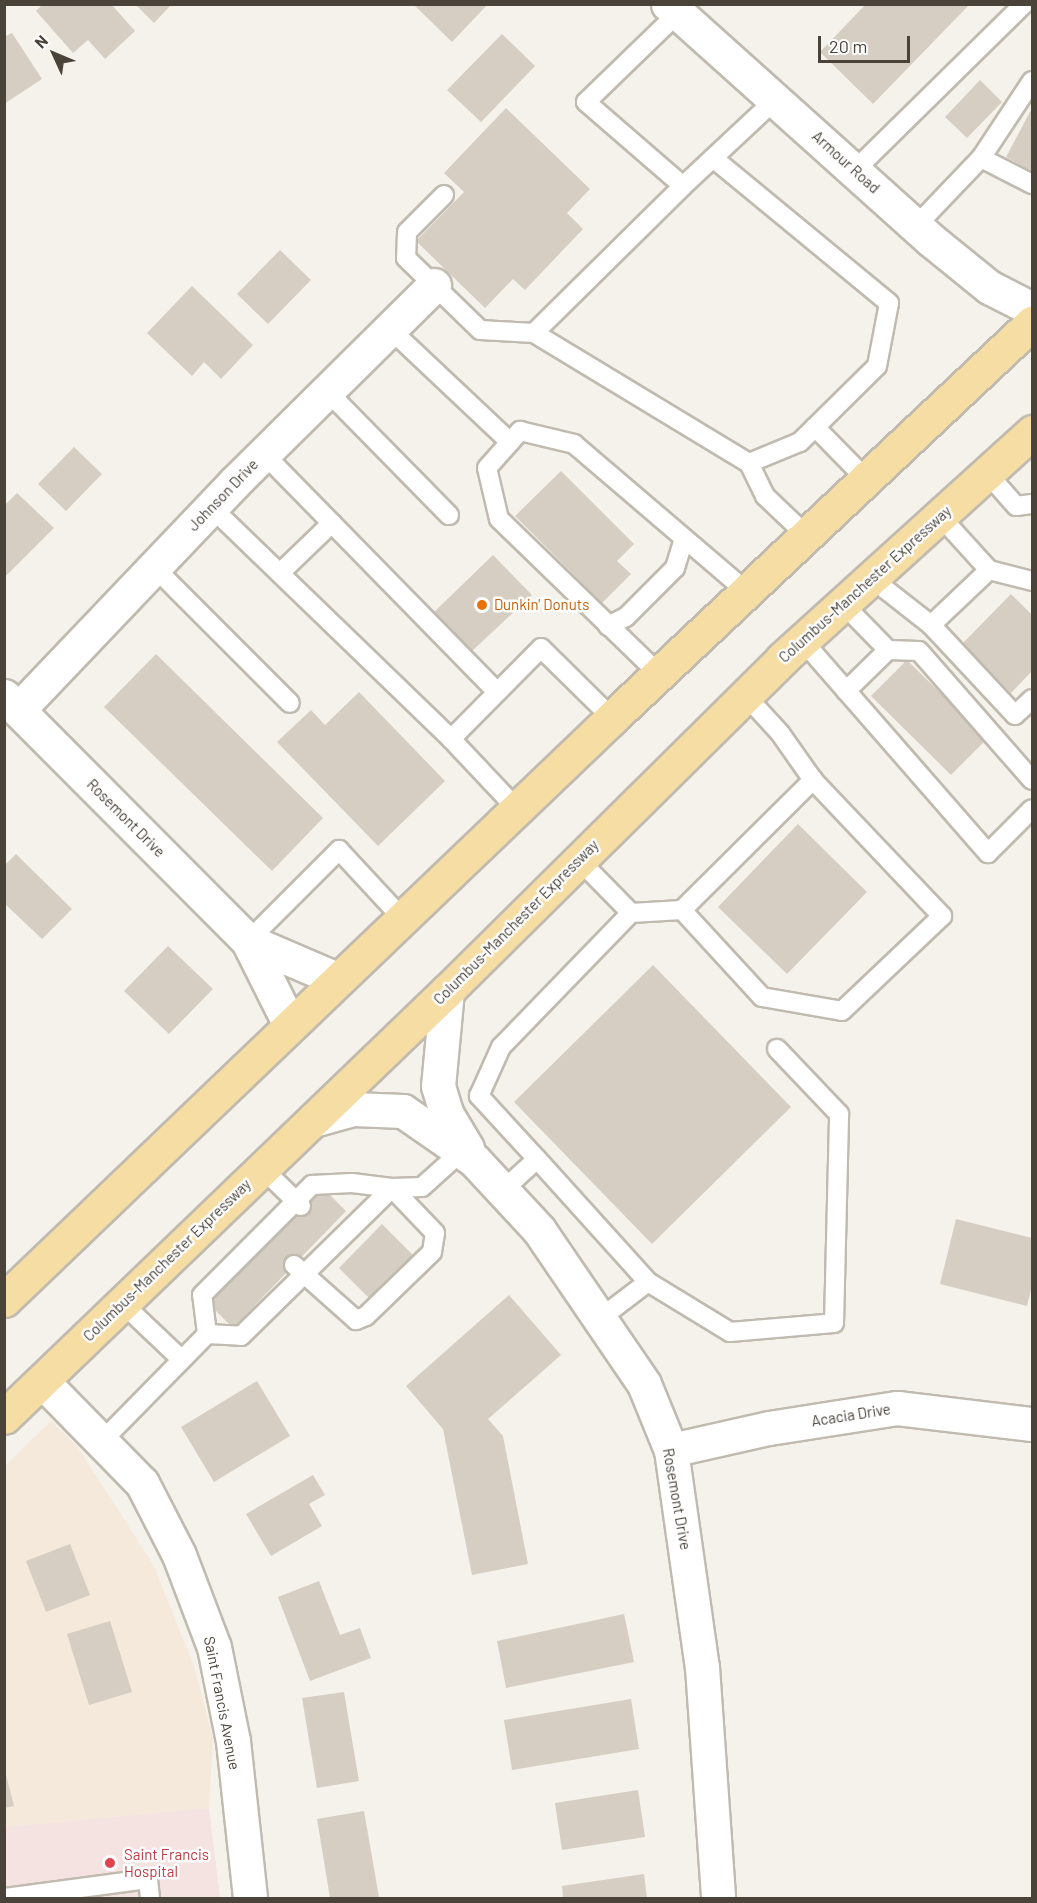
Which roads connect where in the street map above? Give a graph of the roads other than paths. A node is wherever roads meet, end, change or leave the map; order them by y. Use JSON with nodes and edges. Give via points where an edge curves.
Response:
{"nodes":[{"id":1,"x":1024,"y":4,"type":"edge"},
{"id":2,"x":673,"y":9,"type":"edge"},
{"id":3,"x":1032,"y":81,"type":"edge"},
{"id":4,"x":777,"y":98,"type":"junction"},
{"id":5,"x":713,"y":158,"type":"junction"},
{"id":6,"x":981,"y":158,"type":"junction"},
{"id":7,"x":855,"y":170,"type":"junction"},
{"id":8,"x":1032,"y":184,"type":"edge"},
{"id":9,"x":683,"y":186,"type":"junction"},
{"id":10,"x":444,"y":195,"type":"dead end"},
{"id":11,"x":916,"y":226,"type":"junction"},
{"id":12,"x":434,"y":285,"type":"junction"},
{"id":13,"x":1032,"y":309,"type":"edge"},
{"id":14,"x":1032,"y":323,"type":"edge"},
{"id":15,"x":390,"y":329,"type":"junction"},
{"id":16,"x":534,"y":333,"type":"junction"},
{"id":17,"x":327,"y":391,"type":"junction"},
{"id":18,"x":815,"y":427,"type":"junction"},
{"id":19,"x":1032,"y":432,"type":"edge"},
{"id":20,"x":510,"y":442,"type":"junction"},
{"id":21,"x":264,"y":453,"type":"junction"},
{"id":22,"x":749,"y":464,"type":"junction"},
{"id":23,"x":987,"y":473,"type":"junction"},
{"id":24,"x":866,"y":479,"type":"junction"},
{"id":25,"x":1032,"y":504,"type":"edge"},
{"id":26,"x":211,"y":507,"type":"junction"},
{"id":27,"x":448,"y":515,"type":"dead end"},
{"id":28,"x":940,"y":516,"type":"junction"},
{"id":29,"x":332,"y":523,"type":"junction"},
{"id":30,"x":806,"y":535,"type":"junction"},
{"id":31,"x":684,"y":538,"type":"junction"},
{"id":32,"x":154,"y":567,"type":"junction"},
{"id":33,"x":989,"y":570,"type":"junction"},
{"id":34,"x":279,"y":573,"type":"junction"},
{"id":35,"x":871,"y":578,"type":"junction"},
{"id":36,"x":1032,"y":581,"type":"edge"},
{"id":37,"x":747,"y":592,"type":"junction"},
{"id":38,"x":843,"y":604,"type":"junction"},
{"id":39,"x":932,"y":625,"type":"junction"},
{"id":40,"x":608,"y":626,"type":"junction"},
{"id":41,"x":802,"y":640,"type":"junction"},
{"id":42,"x":888,"y":650,"type":"junction"},
{"id":43,"x":659,"y":674,"type":"junction"},
{"id":44,"x":846,"y":691,"type":"junction"},
{"id":45,"x":497,"y":692,"type":"junction"},
{"id":46,"x":745,"y":695,"type":"junction"},
{"id":47,"x":1032,"y":699,"type":"edge"},
{"id":48,"x":11,"y":703,"type":"edge"},
{"id":49,"x":290,"y":703,"type":"dead end"},
{"id":50,"x":612,"y":718,"type":"junction"},
{"id":51,"x":451,"y":739,"type":"junction"},
{"id":52,"x":813,"y":780,"type":"junction"},
{"id":53,"x":1032,"y":780,"type":"edge"},
{"id":54,"x":1032,"y":808,"type":"edge"},
{"id":55,"x":517,"y":809,"type":"junction"},
{"id":56,"x":579,"y":860,"type":"junction"},
{"id":57,"x":682,"y":910,"type":"junction"},
{"id":58,"x":632,"y":913,"type":"junction"},
{"id":59,"x":402,"y":918,"type":"junction"},
{"id":60,"x":248,"y":941,"type":"junction"},
{"id":61,"x":337,"y":979,"type":"junction"},
{"id":62,"x":447,"y":991,"type":"junction"},
{"id":63,"x":290,"y":1025,"type":"junction"},
{"id":64,"x":777,"y":1048,"type":"dead end"},
{"id":65,"x":313,"y":1120,"type":"junction"},
{"id":66,"x":468,"y":1156,"type":"junction"},
{"id":67,"x":537,"y":1160,"type":"junction"},
{"id":68,"x":262,"y":1168,"type":"junction"},
{"id":69,"x":392,"y":1188,"type":"junction"},
{"id":70,"x":502,"y":1191,"type":"junction"},
{"id":71,"x":298,"y":1204,"type":"junction"},
{"id":72,"x":299,"y":1269,"type":"junction"},
{"id":73,"x":648,"y":1282,"type":"junction"},
{"id":74,"x":4,"y":1300,"type":"edge"},
{"id":75,"x":123,"y":1304,"type":"junction"},
{"id":76,"x":602,"y":1317,"type":"junction"},
{"id":77,"x":207,"y":1334,"type":"junction"},
{"id":78,"x":182,"y":1360,"type":"junction"},
{"id":79,"x":42,"y":1381,"type":"junction"},
{"id":80,"x":4,"y":1416,"type":"edge"},
{"id":81,"x":1032,"y":1424,"type":"edge"},
{"id":82,"x":103,"y":1440,"type":"junction"},
{"id":83,"x":671,"y":1450,"type":"junction"},
{"id":84,"x":5,"y":1899,"type":"edge"},
{"id":85,"x":150,"y":1899,"type":"edge"},
{"id":86,"x":250,"y":1899,"type":"edge"},
{"id":87,"x":718,"y":1899,"type":"edge"}],
"edges":[{"from":1,"to":7,"type":"lane"},
{"from":2,"to":4,"type":"street","name":"Armour Road"},
{"from":2,"to":9,"type":"lane","via":[[586,102]]},
{"from":3,"to":6,"type":"lane"},
{"from":4,"to":5,"type":"lane"},
{"from":4,"to":7,"type":"street","name":"Armour Road"},
{"from":5,"to":9,"type":"lane"},
{"from":5,"to":18,"type":"lane","via":[[889,303],[877,366]]},
{"from":6,"to":8,"type":"lane"},
{"from":6,"to":11,"type":"lane"},
{"from":7,"to":11,"type":"street","name":"Armour Road"},
{"from":9,"to":16,"type":"lane"},
{"from":10,"to":12,"type":"lane","via":[[407,232],[406,258]]},
{"from":11,"to":13,"type":"street","name":"Armour Road","via":[[989,287]]},
{"from":12,"to":15,"type":"street","name":"Johnson Drive"},
{"from":12,"to":16,"type":"lane","via":[[480,330]]},
{"from":14,"to":24,"type":"main road"},
{"from":15,"to":17,"type":"street","name":"Johnson Drive"},
{"from":15,"to":20,"type":"lane"},
{"from":16,"to":22,"type":"lane"},
{"from":17,"to":21,"type":"street","name":"Johnson Drive"},
{"from":17,"to":27,"type":"lane"},
{"from":18,"to":22,"type":"lane","via":[[800,442]]},
{"from":18,"to":24,"type":"lane"},
{"from":19,"to":23,"type":"main road","name":"Columbus-Manchester Expressway"},
{"from":20,"to":31,"type":"lane","via":[[520,431],[574,444]]},
{"from":20,"to":40,"type":"lane","via":[[487,468],[499,519]]},
{"from":21,"to":26,"type":"street","name":"Johnson Drive"},
{"from":21,"to":29,"type":"lane"},
{"from":22,"to":30,"type":"lane","via":[[765,496]]},
{"from":23,"to":25,"type":"lane","via":[[1016,506]]},
{"from":23,"to":28,"type":"main road","name":"Columbus-Manchester Expressway"},
{"from":24,"to":30,"type":"main road"},
{"from":26,"to":32,"type":"street","name":"Johnson Drive"},
{"from":26,"to":34,"type":"lane"},
{"from":28,"to":33,"type":"lane"},
{"from":28,"to":35,"type":"main road","name":"Columbus-Manchester Expressway"},
{"from":29,"to":34,"type":"lane"},
{"from":29,"to":45,"type":"lane"},
{"from":30,"to":37,"type":"main road"},
{"from":31,"to":37,"type":"lane"},
{"from":31,"to":40,"type":"lane","via":[[675,568],[626,617]]},
{"from":32,"to":48,"type":"street","name":"Johnson Drive"},
{"from":32,"to":49,"type":"lane"},
{"from":33,"to":36,"type":"lane"},
{"from":33,"to":39,"type":"lane"},
{"from":34,"to":51,"type":"lane"},
{"from":35,"to":38,"type":"main road","name":"Columbus-Manchester Expressway"},
{"from":35,"to":39,"type":"lane"},
{"from":37,"to":43,"type":"main road"},
{"from":38,"to":41,"type":"main road","name":"Columbus-Manchester Expressway"},
{"from":38,"to":42,"type":"lane"},
{"from":39,"to":47,"type":"lane","via":[[1015,715]]},
{"from":40,"to":43,"type":"lane"},
{"from":41,"to":44,"type":"lane"},
{"from":41,"to":46,"type":"main road","name":"Columbus-Manchester Expressway"},
{"from":42,"to":44,"type":"lane"},
{"from":42,"to":53,"type":"lane","via":[[919,651]]},
{"from":43,"to":50,"type":"main road"},
{"from":44,"to":54,"type":"lane","via":[[988,853]]},
{"from":45,"to":50,"type":"lane","via":[[542,648]]},
{"from":45,"to":51,"type":"lane"},
{"from":46,"to":52,"type":"lane","via":[[780,733]]},
{"from":46,"to":56,"type":"main road","name":"Columbus-Manchester Expressway"},
{"from":48,"to":60,"type":"street","name":"Rosemont Drive"},
{"from":50,"to":55,"type":"main road"},
{"from":51,"to":55,"type":"lane"},
{"from":52,"to":57,"type":"lane"},
{"from":52,"to":57,"type":"lane","via":[[942,916],[842,1011],[762,997]]},
{"from":55,"to":59,"type":"main road"},
{"from":56,"to":58,"type":"lane"},
{"from":56,"to":62,"type":"main road","name":"Columbus-Manchester Expressway"},
{"from":57,"to":58,"type":"lane"},
{"from":58,"to":67,"type":"lane","via":[[501,1047],[479,1096]]},
{"from":59,"to":60,"type":"lane","via":[[339,850]]},
{"from":59,"to":61,"type":"main road"},
{"from":60,"to":61,"type":"street","name":"Rosemont Drive"},
{"from":60,"to":63,"type":"street","name":"Rosemont Drive"},
{"from":61,"to":63,"type":"main road"},
{"from":62,"to":65,"type":"main road","name":"Columbus-Manchester Expressway"},
{"from":62,"to":66,"type":"street","name":"Rosemont Drive","via":[[438,1086],[446,1113]]},
{"from":63,"to":74,"type":"main road"},
{"from":64,"to":73,"type":"lane","via":[[839,1114],[834,1323],[730,1332]]},
{"from":65,"to":66,"type":"street","name":"Rosemont Drive","via":[[353,1109],[404,1112]]},
{"from":65,"to":68,"type":"main road","name":"Columbus-Manchester Expressway"},
{"from":66,"to":69,"type":"lane","via":[[422,1187]]},
{"from":66,"to":70,"type":"street","name":"Rosemont Drive"},
{"from":67,"to":70,"type":"lane"},
{"from":67,"to":73,"type":"lane"},
{"from":68,"to":71,"type":"lane"},
{"from":68,"to":75,"type":"main road","name":"Columbus-Manchester Expressway"},
{"from":69,"to":71,"type":"lane","via":[[352,1183],[312,1185]]},
{"from":69,"to":72,"type":"lane","via":[[332,1236]]},
{"from":69,"to":72,"type":"lane","via":[[435,1233],[436,1242],[366,1316],[356,1320],[347,1316]]},
{"from":70,"to":76,"type":"street","name":"Rosemont Drive","via":[[539,1230]]},
{"from":71,"to":77,"type":"lane","via":[[231,1272],[202,1295]]},
{"from":72,"to":77,"type":"lane","via":[[241,1336]]},
{"from":73,"to":76,"type":"lane"},
{"from":75,"to":78,"type":"lane"},
{"from":75,"to":79,"type":"main road","name":"Columbus-Manchester Expressway"},
{"from":76,"to":83,"type":"street","name":"Rosemont Drive","via":[[644,1384]]},
{"from":77,"to":78,"type":"lane"},
{"from":78,"to":82,"type":"lane"},
{"from":79,"to":80,"type":"main road","name":"Columbus-Manchester Expressway"},
{"from":79,"to":82,"type":"street","name":"Saint Francis Avenue"},
{"from":81,"to":83,"type":"street","name":"Acacia Drive","via":[[897,1408],[769,1428]]},
{"from":82,"to":86,"type":"street","name":"Saint Francis Avenue","via":[[142,1483],[179,1555],[214,1647],[233,1741]]},
{"from":83,"to":87,"type":"street","name":"Rosemont Drive","via":[[702,1667]]},
{"from":84,"to":85,"type":"lane","via":[[148,1879]]}]}
